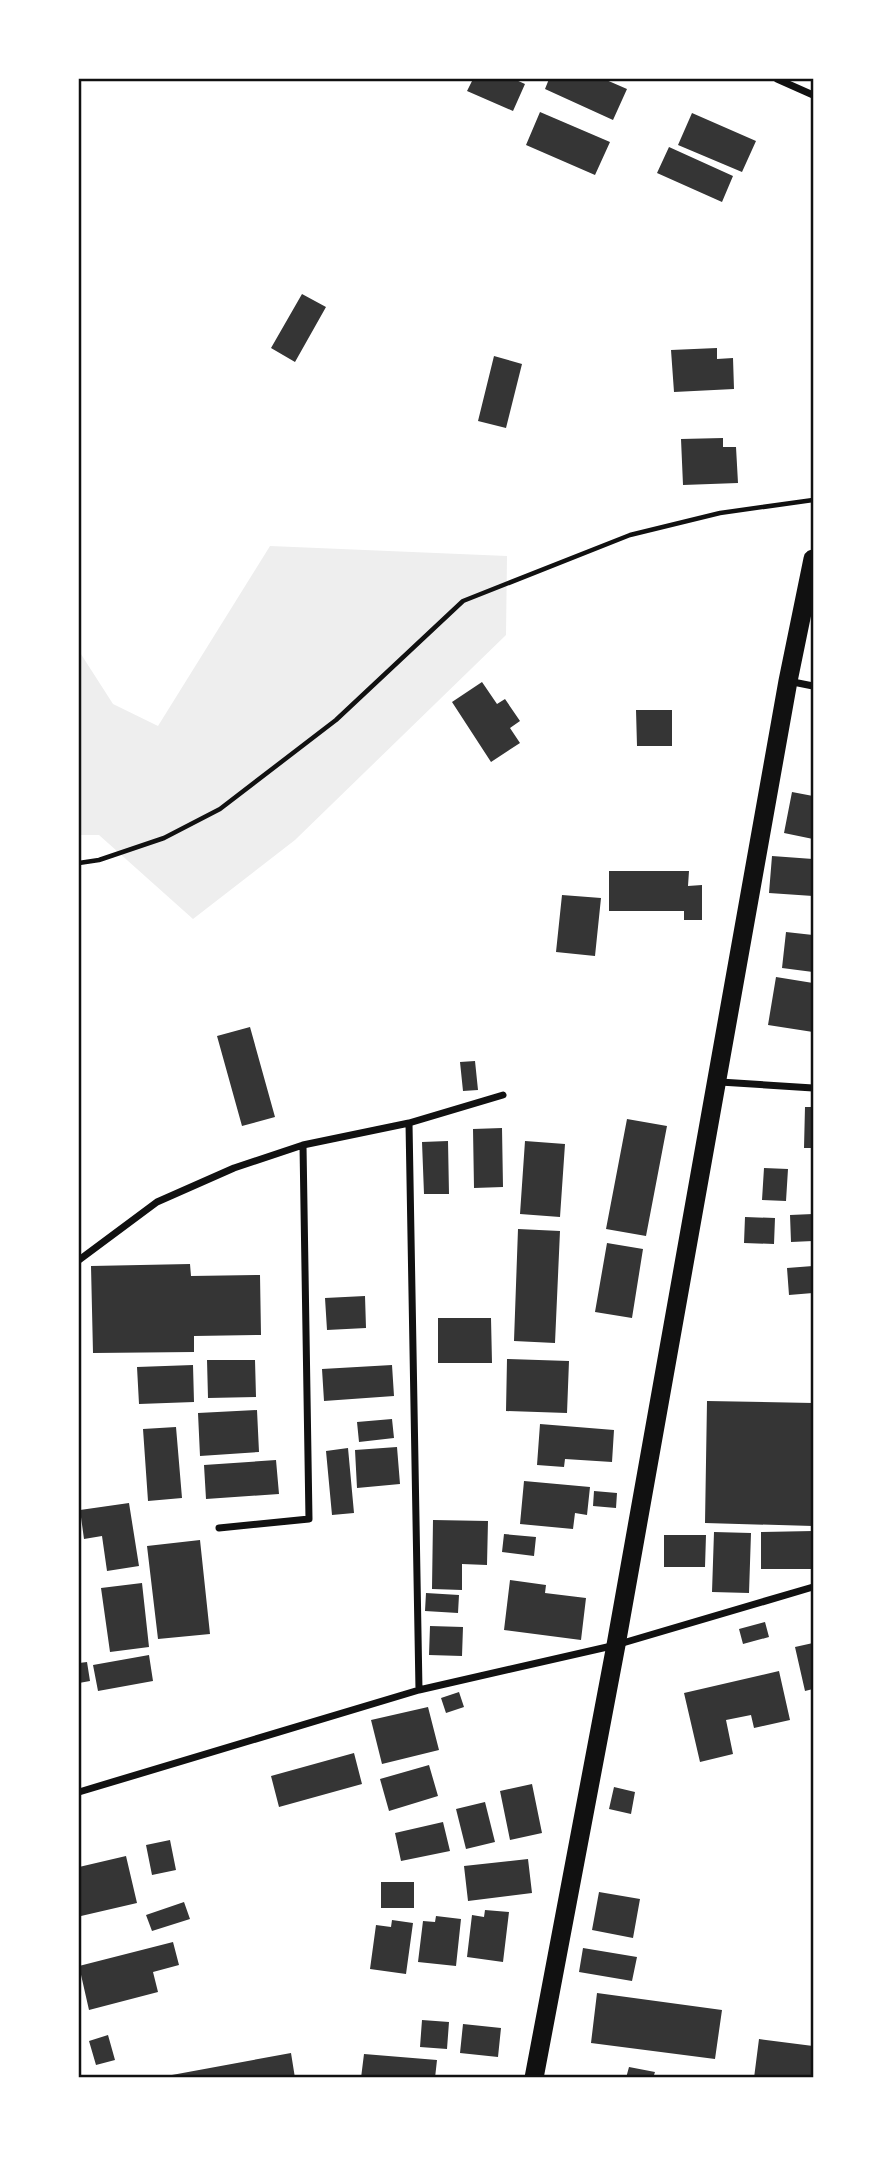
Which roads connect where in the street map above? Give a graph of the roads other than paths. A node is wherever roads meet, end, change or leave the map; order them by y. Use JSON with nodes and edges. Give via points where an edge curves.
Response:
{"nodes":[{"id":1,"x":777,"y":79,"type":"edge"},
{"id":2,"x":813,"y":95,"type":"edge"},
{"id":3,"x":813,"y":559,"type":"edge"},
{"id":4,"x":788,"y":681,"type":"junction"},
{"id":5,"x":813,"y":686,"type":"edge"},
{"id":6,"x":715,"y":1082,"type":"junction"},
{"id":7,"x":813,"y":1088,"type":"edge"},
{"id":8,"x":503,"y":1095,"type":"dead end"},
{"id":9,"x":409,"y":1123,"type":"junction"},
{"id":10,"x":303,"y":1145,"type":"junction"},
{"id":11,"x":79,"y":1260,"type":"edge"},
{"id":12,"x":219,"y":1528,"type":"dead end"},
{"id":13,"x":813,"y":1587,"type":"edge"},
{"id":14,"x":616,"y":1645,"type":"junction"},
{"id":15,"x":419,"y":1690,"type":"junction"},
{"id":16,"x":79,"y":1791,"type":"edge"},
{"id":17,"x":534,"y":2078,"type":"edge"}],
"edges":[{"from":1,"to":2,"type":"street"},
{"from":3,"to":4,"type":"highway"},
{"from":4,"to":5,"type":"street"},
{"from":4,"to":6,"type":"highway"},
{"from":6,"to":7,"type":"street"},
{"from":6,"to":14,"type":"highway"},
{"from":8,"to":9,"type":"street"},
{"from":9,"to":10,"type":"street"},
{"from":9,"to":15,"type":"street"},
{"from":10,"to":11,"type":"street","via":[[234,1168],[157,1202]]},
{"from":10,"to":12,"type":"street","via":[[309,1519]]},
{"from":13,"to":14,"type":"street"},
{"from":14,"to":15,"type":"street"},
{"from":14,"to":17,"type":"highway"},
{"from":15,"to":16,"type":"street"}]}
